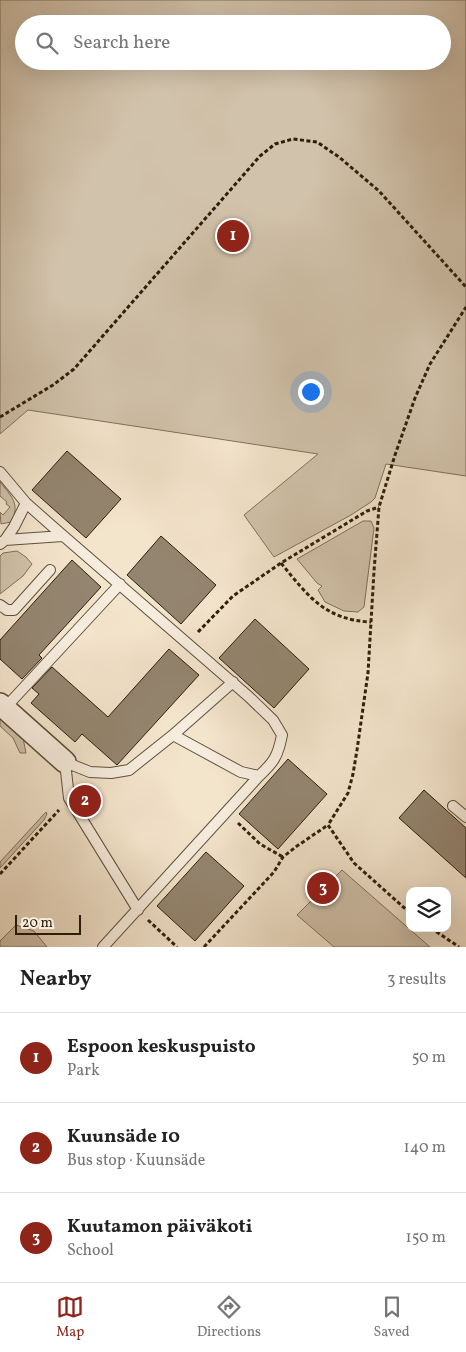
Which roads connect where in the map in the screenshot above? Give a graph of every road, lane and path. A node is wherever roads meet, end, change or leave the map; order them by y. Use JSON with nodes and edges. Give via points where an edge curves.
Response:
{"nodes":[{"id":1,"x":466,"y":287,"type":"edge"},
{"id":2,"x":466,"y":306,"type":"edge"},
{"id":3,"x":0,"y":417,"type":"edge"},
{"id":4,"x":0,"y":472,"type":"edge"},
{"id":5,"x":26,"y":503,"type":"junction"},
{"id":6,"x":379,"y":507,"type":"junction"},
{"id":7,"x":64,"y":536,"type":"junction"},
{"id":8,"x":2,"y":542,"type":"edge"},
{"id":9,"x":281,"y":563,"type":"junction"},
{"id":10,"x":50,"y":570,"type":"dead end"},
{"id":11,"x":120,"y":584,"type":"junction"},
{"id":12,"x":0,"y":605,"type":"edge"},
{"id":13,"x":371,"y":622,"type":"junction"},
{"id":14,"x":187,"y":643,"type":"junction"},
{"id":15,"x":232,"y":682,"type":"junction"},
{"id":16,"x":2,"y":706,"type":"edge"},
{"id":17,"x":173,"y":735,"type":"junction"},
{"id":18,"x":65,"y":762,"type":"junction"},
{"id":19,"x":259,"y":776,"type":"junction"},
{"id":20,"x":69,"y":798,"type":"junction"},
{"id":21,"x":453,"y":806,"type":"dead end"},
{"id":22,"x":227,"y":812,"type":"junction"},
{"id":23,"x":466,"y":817,"type":"edge"},
{"id":24,"x":328,"y":825,"type":"junction"},
{"id":25,"x":283,"y":857,"type":"junction"},
{"id":26,"x":0,"y":874,"type":"edge"},
{"id":27,"x":406,"y":909,"type":"edge"},
{"id":28,"x":138,"y":910,"type":"junction"},
{"id":29,"x":437,"y":932,"type":"edge"},
{"id":30,"x":103,"y":947,"type":"edge"},
{"id":31,"x":177,"y":947,"type":"edge"},
{"id":32,"x":204,"y":947,"type":"edge"},
{"id":33,"x":459,"y":947,"type":"edge"}],
"edges":[{"from":1,"to":3,"type":"path","via":[[379,191],[339,157],[317,142],[293,139],[275,144],[260,156],[74,369]]},
{"from":2,"to":6,"type":"path","via":[[430,364],[415,398]]},
{"from":4,"to":5,"type":"lane"},
{"from":5,"to":7,"type":"lane"},
{"from":5,"to":8,"type":"lane","via":[[14,528]]},
{"from":6,"to":9,"type":"path"},
{"from":6,"to":13,"type":"path"},
{"from":7,"to":8,"type":"lane"},
{"from":7,"to":11,"type":"lane"},
{"from":9,"to":13,"type":"path","via":[[324,608],[343,618]]},
{"from":9,"to":14,"type":"path","via":[[233,596]]},
{"from":10,"to":12,"type":"lane","via":[[14,610]]},
{"from":11,"to":14,"type":"lane"},
{"from":11,"to":16,"type":"lane"},
{"from":13,"to":24,"type":"path","via":[[368,673],[353,774],[348,793]]},
{"from":14,"to":15,"type":"lane"},
{"from":15,"to":17,"type":"lane"},
{"from":15,"to":19,"type":"lane","via":[[273,720],[282,735],[273,762]]},
{"from":16,"to":18,"type":"street"},
{"from":17,"to":18,"type":"lane","via":[[129,770],[90,772]]},
{"from":17,"to":19,"type":"lane","via":[[241,772]]},
{"from":18,"to":20,"type":"lane"},
{"from":19,"to":22,"type":"lane"},
{"from":20,"to":26,"type":"path"},
{"from":20,"to":28,"type":"lane"},
{"from":21,"to":23,"type":"lane"},
{"from":22,"to":25,"type":"path","via":[[260,844]]},
{"from":22,"to":28,"type":"lane"},
{"from":24,"to":25,"type":"path"},
{"from":24,"to":27,"type":"path","via":[[354,863]]},
{"from":25,"to":32,"type":"path","via":[[274,872]]},
{"from":28,"to":30,"type":"lane"},
{"from":28,"to":31,"type":"path"},
{"from":29,"to":33,"type":"path"}]}
